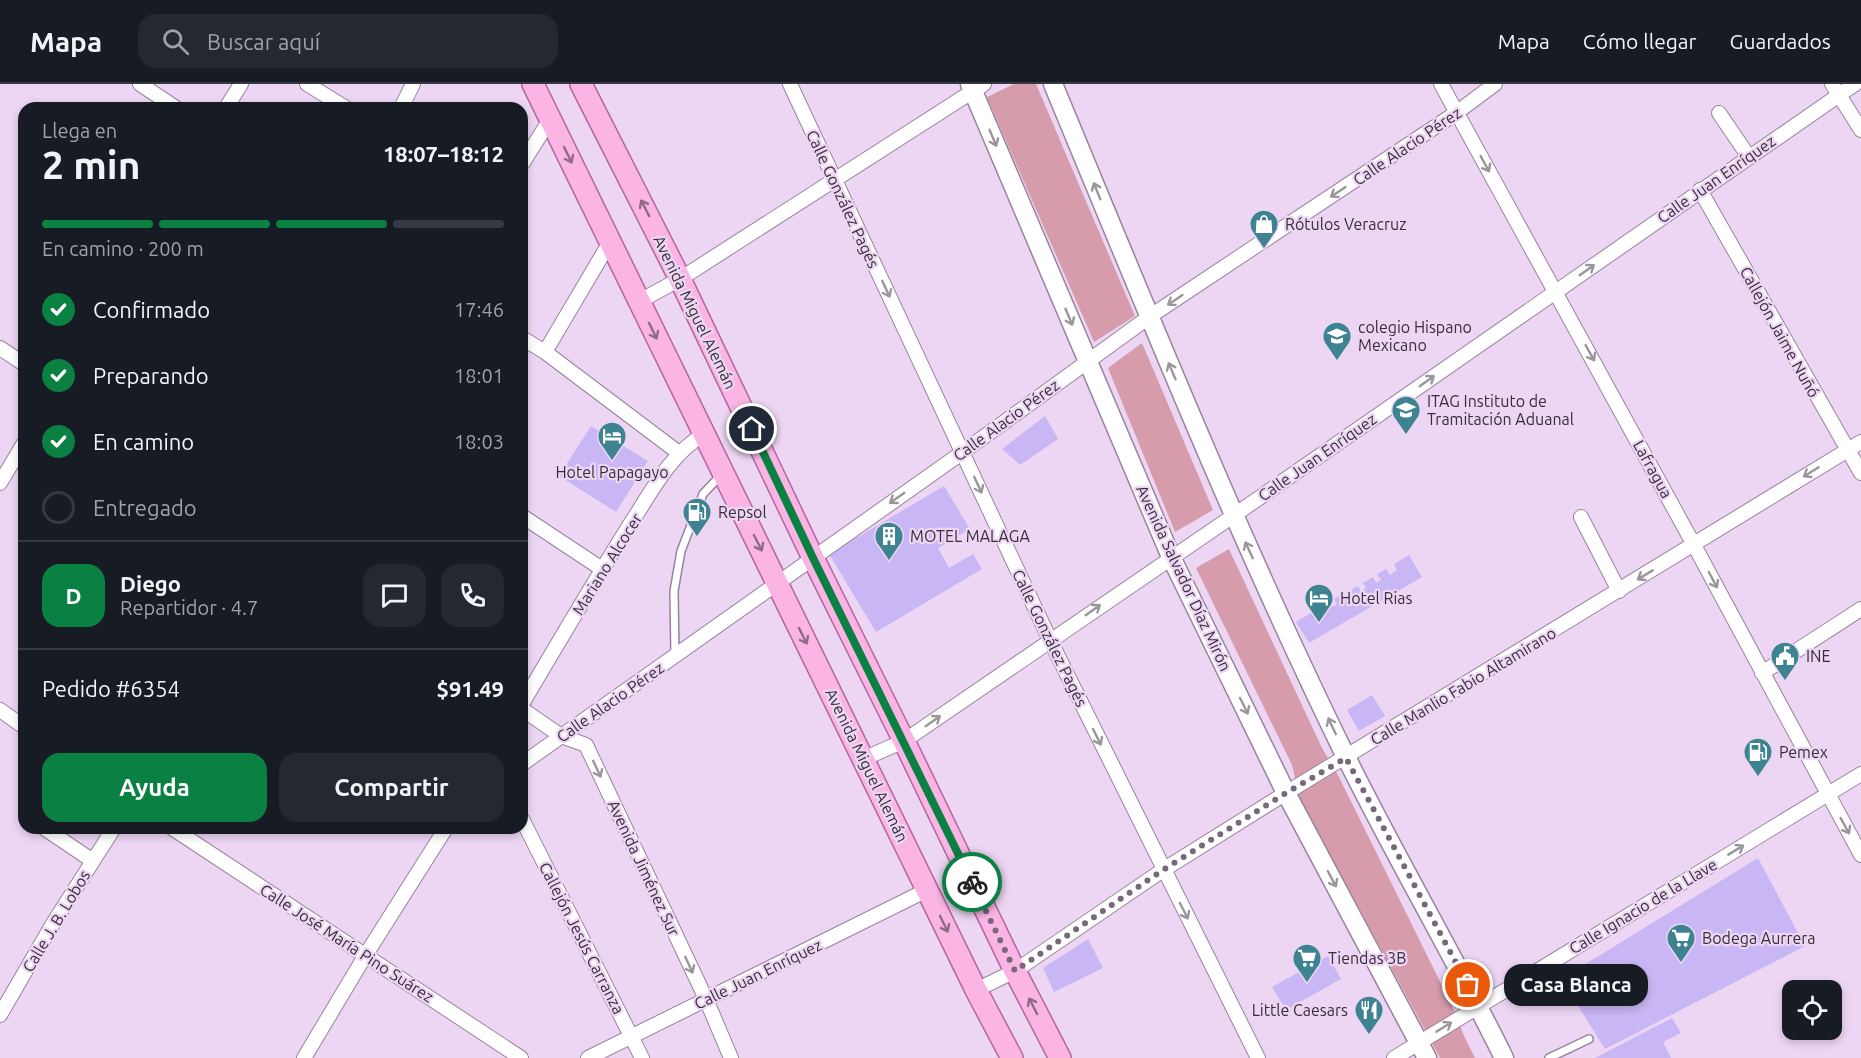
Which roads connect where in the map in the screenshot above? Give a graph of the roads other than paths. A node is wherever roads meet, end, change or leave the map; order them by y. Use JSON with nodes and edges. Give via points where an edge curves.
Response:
{"nodes":[{"id":1,"x":140,"y":84,"type":"edge"},
{"id":2,"x":241,"y":84,"type":"edge"},
{"id":3,"x":307,"y":84,"type":"edge"},
{"id":4,"x":412,"y":84,"type":"edge"},
{"id":5,"x":532,"y":84,"type":"edge"},
{"id":6,"x":581,"y":84,"type":"edge"},
{"id":7,"x":790,"y":84,"type":"edge"},
{"id":8,"x":1053,"y":84,"type":"edge"},
{"id":9,"x":1441,"y":84,"type":"edge"},
{"id":10,"x":1495,"y":84,"type":"edge"},
{"id":11,"x":1855,"y":84,"type":"edge"},
{"id":12,"x":976,"y":86,"type":"edge"},
{"id":13,"x":1835,"y":90,"type":"edge"},
{"id":14,"x":167,"y":102,"type":"edge"},
{"id":15,"x":230,"y":102,"type":"edge"},
{"id":16,"x":336,"y":102,"type":"edge"},
{"id":17,"x":404,"y":102,"type":"edge"},
{"id":18,"x":1456,"y":113,"type":"junction"},
{"id":19,"x":1719,"y":113,"type":"dead end"},
{"id":20,"x":551,"y":118,"type":"junction"},
{"id":21,"x":1861,"y":130,"type":"edge"},
{"id":22,"x":528,"y":154,"type":"edge"},
{"id":23,"x":1749,"y":157,"type":"junction"},
{"id":24,"x":835,"y":180,"type":"junction"},
{"id":25,"x":1700,"y":190,"type":"junction"},
{"id":26,"x":610,"y":242,"type":"junction"},
{"id":27,"x":680,"y":279,"type":"junction"},
{"id":28,"x":1556,"y":292,"type":"junction"},
{"id":29,"x":639,"y":302,"type":"junction"},
{"id":30,"x":1149,"y":317,"type":"junction"},
{"id":31,"x":528,"y":342,"type":"edge"},
{"id":32,"x":0,"y":348,"type":"edge"},
{"id":33,"x":545,"y":352,"type":"junction"},
{"id":34,"x":18,"y":360,"type":"edge"},
{"id":35,"x":1087,"y":360,"type":"junction"},
{"id":36,"x":704,"y":434,"type":"junction"},
{"id":37,"x":1861,"y":442,"type":"edge"},
{"id":38,"x":1847,"y":450,"type":"junction"},
{"id":39,"x":18,"y":452,"type":"edge"},
{"id":40,"x":963,"y":452,"type":"junction"},
{"id":41,"x":679,"y":453,"type":"junction"},
{"id":42,"x":1861,"y":473,"type":"edge"},
{"id":43,"x":723,"y":474,"type":"junction"},
{"id":44,"x":0,"y":483,"type":"edge"},
{"id":45,"x":1233,"y":516,"type":"junction"},
{"id":46,"x":1581,"y":517,"type":"dead end"},
{"id":47,"x":528,"y":520,"type":"edge"},
{"id":48,"x":1694,"y":545,"type":"junction"},
{"id":49,"x":1172,"y":556,"type":"junction"},
{"id":50,"x":813,"y":558,"type":"junction"},
{"id":51,"x":602,"y":569,"type":"junction"},
{"id":52,"x":778,"y":583,"type":"junction"},
{"id":53,"x":1619,"y":591,"type":"junction"},
{"id":54,"x":1861,"y":609,"type":"edge"},
{"id":55,"x":1050,"y":640,"type":"junction"},
{"id":56,"x":675,"y":656,"type":"junction"},
{"id":57,"x":1762,"y":673,"type":"junction"},
{"id":58,"x":528,"y":697,"type":"edge"},
{"id":59,"x":0,"y":710,"type":"edge"},
{"id":60,"x":528,"y":711,"type":"edge"},
{"id":61,"x":18,"y":723,"type":"edge"},
{"id":62,"x":561,"y":736,"type":"junction"},
{"id":63,"x":904,"y":741,"type":"junction"},
{"id":64,"x":1346,"y":758,"type":"junction"},
{"id":65,"x":863,"y":759,"type":"junction"},
{"id":66,"x":528,"y":760,"type":"edge"},
{"id":67,"x":1861,"y":774,"type":"edge"},
{"id":68,"x":1286,"y":793,"type":"junction"},
{"id":69,"x":1828,"y":794,"type":"junction"},
{"id":70,"x":528,"y":831,"type":"edge"},
{"id":71,"x":53,"y":834,"type":"edge"},
{"id":72,"x":110,"y":834,"type":"edge"},
{"id":73,"x":181,"y":834,"type":"edge"},
{"id":74,"x":442,"y":834,"type":"edge"},
{"id":75,"x":1861,"y":855,"type":"edge"},
{"id":76,"x":93,"y":861,"type":"junction"},
{"id":77,"x":1163,"y":870,"type":"junction"},
{"id":78,"x":927,"y":890,"type":"junction"},
{"id":79,"x":365,"y":956,"type":"junction"},
{"id":80,"x":1015,"y":971,"type":"junction"},
{"id":81,"x":976,"y":990,"type":"junction"},
{"id":82,"x":706,"y":999,"type":"junction"},
{"id":83,"x":1479,"y":1006,"type":"junction"},
{"id":84,"x":0,"y":1015,"type":"edge"},
{"id":85,"x":632,"y":1036,"type":"junction"},
{"id":86,"x":1589,"y":1039,"type":"dead end"},
{"id":87,"x":1423,"y":1050,"type":"edge"},
{"id":88,"x":304,"y":1058,"type":"edge"},
{"id":89,"x":521,"y":1058,"type":"edge"},
{"id":90,"x":588,"y":1058,"type":"edge"},
{"id":91,"x":642,"y":1058,"type":"edge"},
{"id":92,"x":731,"y":1058,"type":"edge"},
{"id":93,"x":1012,"y":1058,"type":"edge"},
{"id":94,"x":1060,"y":1058,"type":"edge"},
{"id":95,"x":1258,"y":1058,"type":"edge"},
{"id":96,"x":1394,"y":1058,"type":"edge"},
{"id":97,"x":1503,"y":1058,"type":"edge"},
{"id":98,"x":1549,"y":1058,"type":"edge"}],
"edges":[{"from":1,"to":14,"type":"street"},
{"from":2,"to":15,"type":"street"},
{"from":3,"to":16,"type":"street"},
{"from":4,"to":17,"type":"street"},
{"from":5,"to":20,"type":"main road","name":"Avenida Miguel Alemán"},
{"from":27,"to":6,"type":"main road","name":"Avenida Miguel Alemán","one_way":true},
{"from":7,"to":24,"type":"street","name":"Calle González Pagés"},
{"from":30,"to":8,"type":"main road","one_way":true},
{"from":9,"to":18,"type":"street","name":"Lafragua"},
{"from":10,"to":18,"type":"street","name":"Calle Alacio Pérez"},
{"from":11,"to":13,"type":"street","name":"Calle Juan Enríquez"},
{"from":12,"to":24,"type":"street"},
{"from":12,"to":35,"type":"main road","name":"Avenida Salvador Díaz Mirón","one_way":true},
{"from":13,"to":21,"type":"street"},
{"from":13,"to":23,"type":"street","name":"Calle Juan Enríquez"},
{"from":18,"to":28,"type":"street","name":"Lafragua","one_way":true},
{"from":18,"to":30,"type":"street","name":"Calle Alacio Pérez","one_way":true},
{"from":19,"to":23,"type":"street"},
{"from":20,"to":22,"type":"street"},
{"from":20,"to":26,"type":"main road","name":"Avenida Miguel Alemán","one_way":true},
{"from":23,"to":25,"type":"street","name":"Calle Juan Enríquez"},
{"from":24,"to":27,"type":"street"},
{"from":24,"to":40,"type":"street","name":"Calle González Pagés","one_way":true},
{"from":28,"to":25,"type":"street","name":"Calle Juan Enríquez","one_way":true},
{"from":25,"to":38,"type":"street","name":"Callejón Jaime Nuñó"},
{"from":26,"to":29,"type":"main road","name":"Avenida Miguel Alemán"},
{"from":26,"to":33,"type":"street"},
{"from":27,"to":29,"type":"street"},
{"from":27,"to":50,"type":"main road","name":"Avenida Miguel Alemán"},
{"from":45,"to":28,"type":"street","name":"Calle Juan Enríquez","one_way":true},
{"from":28,"to":48,"type":"street","name":"Lafragua","one_way":true},
{"from":29,"to":36,"type":"main road","name":"Avenida Miguel Alemán","one_way":true},
{"from":30,"to":35,"type":"street","name":"Calle Alacio Pérez"},
{"from":45,"to":30,"type":"main road","one_way":true},
{"from":31,"to":33,"type":"street"},
{"from":32,"to":34,"type":"street"},
{"from":33,"to":41,"type":"street"},
{"from":35,"to":40,"type":"street","name":"Calle Alacio Pérez"},
{"from":35,"to":49,"type":"main road","name":"Avenida Salvador Díaz Mirón"},
{"from":36,"to":41,"type":"street","name":"Mariano Alcocer"},
{"from":36,"to":43,"type":"main road","name":"Avenida Miguel Alemán"},
{"from":37,"to":38,"type":"street","name":"Calle Manlio Fabio Altamirano"},
{"from":38,"to":42,"type":"street","name":"Callejón Jaime Nuñó"},
{"from":38,"to":48,"type":"street","name":"Calle Manlio Fabio Altamirano","one_way":true},
{"from":39,"to":44,"type":"street"},
{"from":40,"to":50,"type":"street","name":"Calle Alacio Pérez","one_way":true},
{"from":40,"to":55,"type":"street","name":"Calle González Pagés","one_way":true},
{"from":41,"to":51,"type":"street","name":"Mariano Alcocer"},
{"from":43,"to":52,"type":"main road","name":"Avenida Miguel Alemán","one_way":true},
{"from":43,"to":56,"type":"lane","via":[[702,494],[681,551],[674,591]]},
{"from":45,"to":49,"type":"street","name":"Calle Juan Enríquez"},
{"from":64,"to":45,"type":"main road","one_way":true},
{"from":46,"to":53,"type":"street"},
{"from":47,"to":51,"type":"street"},
{"from":48,"to":53,"type":"street","name":"Calle Manlio Fabio Altamirano","one_way":true},
{"from":48,"to":57,"type":"street","name":"Lafragua","one_way":true},
{"from":55,"to":49,"type":"street","name":"Calle Juan Enríquez","one_way":true},
{"from":49,"to":68,"type":"main road","name":"Avenida Salvador Díaz Mirón","one_way":true},
{"from":50,"to":52,"type":"street","name":"Calle Alacio Pérez"},
{"from":50,"to":63,"type":"main road","name":"Avenida Miguel Alemán"},
{"from":51,"to":58,"type":"street","name":"Mariano Alcocer"},
{"from":52,"to":56,"type":"street","name":"Calle Alacio Pérez"},
{"from":52,"to":65,"type":"main road","name":"Avenida Miguel Alemán","one_way":true},
{"from":53,"to":64,"type":"street","name":"Calle Manlio Fabio Altamirano"},
{"from":54,"to":57,"type":"street"},
{"from":63,"to":55,"type":"street","name":"Calle Juan Enríquez","one_way":true},
{"from":55,"to":77,"type":"street","name":"Calle González Pagés","one_way":true},
{"from":56,"to":62,"type":"street","name":"Calle Alacio Pérez"},
{"from":57,"to":69,"type":"street","name":"Lafragua"},
{"from":59,"to":61,"type":"street"},
{"from":60,"to":62,"type":"street","name":"Avenida Jiménez Sur"},
{"from":62,"to":66,"type":"street","name":"Calle Alacio Pérez"},
{"from":62,"to":82,"type":"street","name":"Avenida Jiménez Sur","one_way":true,"via":[[586,745]]},
{"from":63,"to":65,"type":"street","name":"Calle Juan Enríquez"},
{"from":63,"to":80,"type":"main road","name":"Avenida Miguel Alemán"},
{"from":64,"to":68,"type":"street","name":"Calle Manlio Fabio Altamirano"},
{"from":64,"to":83,"type":"main road"},
{"from":65,"to":78,"type":"main road","name":"Avenida Miguel Alemán"},
{"from":67,"to":69,"type":"street","name":"Calle Ignacio de la Llave"},
{"from":68,"to":77,"type":"street","name":"Calle Manlio Fabio Altamirano"},
{"from":68,"to":87,"type":"main road","name":"Avenida Salvador Díaz Mirón","one_way":true},
{"from":69,"to":75,"type":"street","name":"Lafragua","one_way":true},
{"from":83,"to":69,"type":"street","name":"Calle Ignacio de la Llave","one_way":true},
{"from":70,"to":85,"type":"street","name":"Callejón Jesús Carranza"},
{"from":71,"to":76,"type":"street"},
{"from":72,"to":76,"type":"street","name":"Calle J. B. Lobos"},
{"from":73,"to":79,"type":"street","name":"Calle José María Pino Suárez"},
{"from":74,"to":79,"type":"street"},
{"from":76,"to":84,"type":"street","name":"Calle J. B. Lobos"},
{"from":77,"to":80,"type":"street","name":"Calle Manlio Fabio Altamirano"},
{"from":77,"to":95,"type":"street","name":"Calle González Pagés","one_way":true},
{"from":78,"to":81,"type":"main road","name":"Avenida Miguel Alemán","one_way":true},
{"from":78,"to":82,"type":"street","name":"Calle Juan Enríquez"},
{"from":79,"to":88,"type":"street"},
{"from":79,"to":89,"type":"street","name":"Calle José María Pino Suárez"},
{"from":80,"to":81,"type":"street","name":"Calle Manlio Fabio Altamirano"},
{"from":94,"to":80,"type":"main road","name":"Avenida Miguel Alemán","one_way":true},
{"from":81,"to":93,"type":"main road","name":"Avenida Miguel Alemán"},
{"from":82,"to":85,"type":"street","name":"Calle Juan Enríquez"},
{"from":82,"to":92,"type":"street","name":"Avenida Jiménez Sur"},
{"from":87,"to":83,"type":"street","name":"Calle Ignacio de la Llave","one_way":true},
{"from":83,"to":97,"type":"main road"},
{"from":85,"to":90,"type":"street","name":"Calle Juan Enríquez"},
{"from":85,"to":91,"type":"street","name":"Callejón Jesús Carranza"},
{"from":86,"to":98,"type":"lane"},
{"from":87,"to":96,"type":"street","name":"Calle Ignacio de la Llave"}]}
